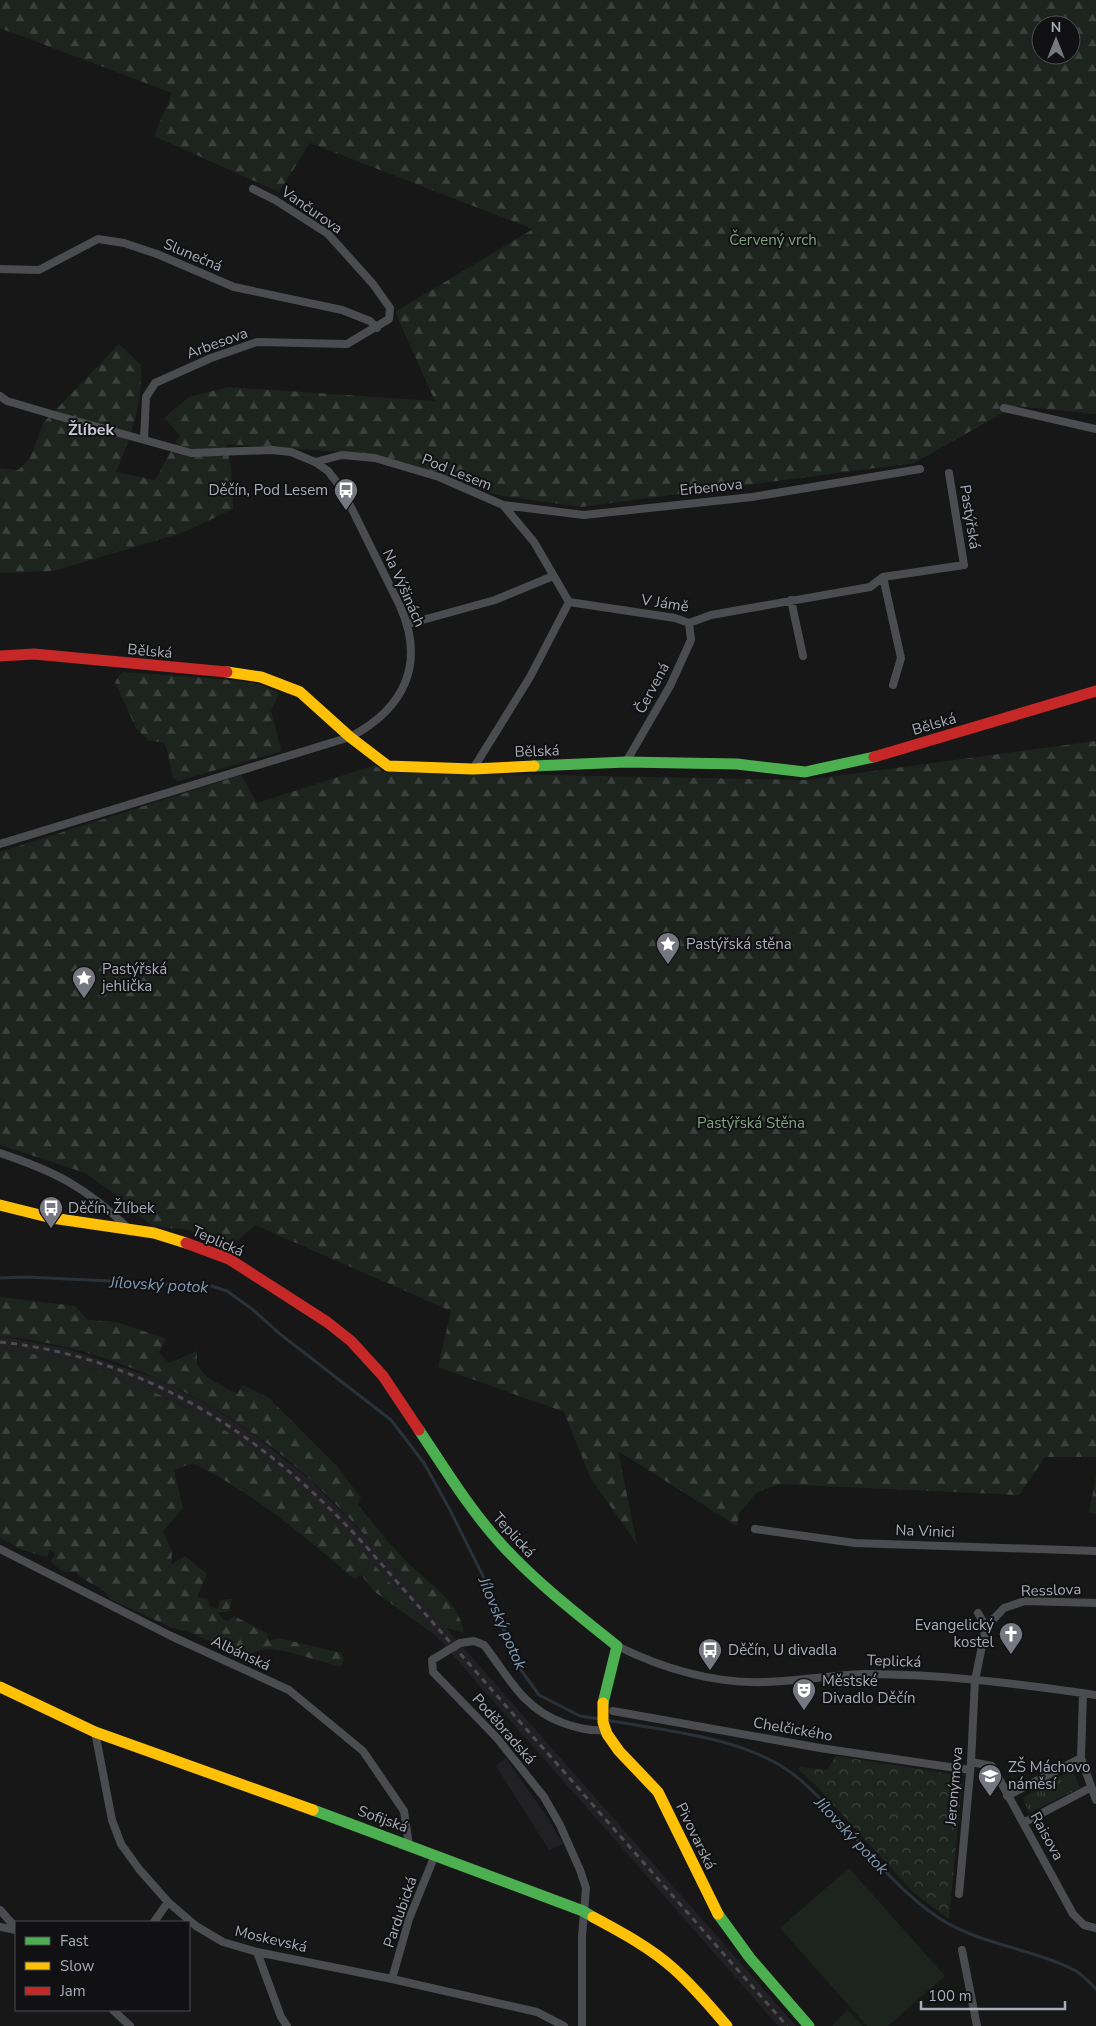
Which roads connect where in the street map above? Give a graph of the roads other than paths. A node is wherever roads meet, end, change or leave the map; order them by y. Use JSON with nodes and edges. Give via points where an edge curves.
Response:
{"nodes":[{"id":1,"x":253,"y":189,"type":"dead end"},
{"id":2,"x":0,"y":269,"type":"edge"},
{"id":3,"x":377,"y":328,"type":"junction"},
{"id":4,"x":2,"y":399,"type":"edge"},
{"id":5,"x":1004,"y":408,"type":"dead end"},
{"id":6,"x":1096,"y":428,"type":"edge"},
{"id":7,"x":144,"y":439,"type":"junction"},
{"id":8,"x":315,"y":462,"type":"junction"},
{"id":9,"x":920,"y":470,"type":"dead end"},
{"id":10,"x":949,"y":473,"type":"dead end"},
{"id":11,"x":503,"y":505,"type":"junction"},
{"id":12,"x":964,"y":565,"type":"joint"},
{"id":13,"x":553,"y":576,"type":"junction"},
{"id":14,"x":883,"y":577,"type":"junction"},
{"id":15,"x":791,"y":600,"type":"junction"},
{"id":16,"x":569,"y":602,"type":"junction"},
{"id":17,"x":689,"y":623,"type":"junction"},
{"id":18,"x":408,"y":624,"type":"junction"},
{"id":19,"x":0,"y":656,"type":"edge"},
{"id":20,"x":803,"y":656,"type":"dead end"},
{"id":21,"x":893,"y":685,"type":"dead end"},
{"id":22,"x":1096,"y":691,"type":"edge"},
{"id":23,"x":350,"y":737,"type":"junction"},
{"id":24,"x":626,"y":762,"type":"junction"},
{"id":25,"x":473,"y":769,"type":"junction"},
{"id":26,"x":2,"y":843,"type":"edge"},
{"id":27,"x":0,"y":1152,"type":"edge"},
{"id":28,"x":0,"y":1205,"type":"edge"},
{"id":29,"x":130,"y":1229,"type":"junction"},
{"id":30,"x":755,"y":1529,"type":"dead end"},
{"id":31,"x":0,"y":1549,"type":"edge"},
{"id":32,"x":1096,"y":1551,"type":"edge"},
{"id":33,"x":1096,"y":1603,"type":"edge"},
{"id":34,"x":978,"y":1613,"type":"dead end"},
{"id":35,"x":986,"y":1628,"type":"junction"},
{"id":36,"x":617,"y":1646,"type":"junction"},
{"id":37,"x":975,"y":1680,"type":"junction"},
{"id":38,"x":0,"y":1687,"type":"edge"},
{"id":39,"x":1083,"y":1693,"type":"junction"},
{"id":40,"x":1096,"y":1695,"type":"edge"},
{"id":41,"x":608,"y":1711,"type":"junction"},
{"id":42,"x":604,"y":1728,"type":"junction"},
{"id":43,"x":95,"y":1732,"type":"junction"},
{"id":44,"x":1080,"y":1758,"type":"junction"},
{"id":45,"x":970,"y":1766,"type":"junction"},
{"id":46,"x":1090,"y":1788,"type":"junction"},
{"id":47,"x":1007,"y":1796,"type":"junction"},
{"id":48,"x":1096,"y":1800,"type":"edge"},
{"id":49,"x":1024,"y":1822,"type":"junction"},
{"id":50,"x":409,"y":1845,"type":"junction"},
{"id":51,"x":435,"y":1854,"type":"junction"},
{"id":52,"x":959,"y":1894,"type":"dead end"},
{"id":53,"x":168,"y":1902,"type":"junction"},
{"id":54,"x":0,"y":1910,"type":"edge"},
{"id":55,"x":583,"y":1911,"type":"junction"},
{"id":56,"x":155,"y":1921,"type":"edge"},
{"id":57,"x":0,"y":1927,"type":"edge"},
{"id":58,"x":15,"y":1928,"type":"edge"},
{"id":59,"x":1096,"y":1928,"type":"edge"},
{"id":60,"x":15,"y":1929,"type":"edge"},
{"id":61,"x":962,"y":1950,"type":"dead end"},
{"id":62,"x":256,"y":1952,"type":"junction"},
{"id":63,"x":392,"y":1979,"type":"junction"},
{"id":64,"x":114,"y":2011,"type":"edge"},
{"id":65,"x":130,"y":2026,"type":"edge"},
{"id":66,"x":288,"y":2026,"type":"edge"},
{"id":67,"x":564,"y":2026,"type":"edge"},
{"id":68,"x":582,"y":2026,"type":"edge"},
{"id":69,"x":727,"y":2026,"type":"edge"},
{"id":70,"x":809,"y":2026,"type":"edge"},
{"id":71,"x":977,"y":2026,"type":"edge"}],
"edges":[{"from":1,"to":3,"type":"street","name":"Vančurova","via":[[328,234],[360,267],[390,308],[389,319]]},
{"from":2,"to":3,"type":"street","name":"Slunečná","via":[[39,270],[98,239],[124,243],[234,287],[342,310],[370,321]]},
{"from":3,"to":7,"type":"street","name":"Arbesova","via":[[346,344],[257,342],[155,383],[146,396]]},
{"from":4,"to":7,"type":"street","name":"Na Výšinách"},
{"from":5,"to":6,"type":"street"},
{"from":7,"to":8,"type":"street","name":"Na Výšinách","via":[[191,453],[272,450],[291,452]]},
{"from":8,"to":11,"type":"street","name":"Pod Lesem","via":[[342,455],[375,458],[439,477]]},
{"from":8,"to":18,"type":"street","name":"Na Výšinách","via":[[328,471],[342,489]]},
{"from":9,"to":11,"type":"street","name":"Erbenova","via":[[752,497],[584,515]]},
{"from":10,"to":12,"type":"street","name":"Pastýřská"},
{"from":11,"to":13,"type":"street","name":"Pod Lesem","via":[[534,542]]},
{"from":12,"to":14,"type":"street","name":"V Jámě"},
{"from":13,"to":16,"type":"street"},
{"from":13,"to":18,"type":"street","via":[[495,600]]},
{"from":14,"to":15,"type":"street","name":"V Jámě","via":[[870,587]]},
{"from":14,"to":21,"type":"street","via":[[901,658]]},
{"from":15,"to":17,"type":"street","name":"V Jámě","via":[[711,615]]},
{"from":15,"to":20,"type":"street"},
{"from":16,"to":17,"type":"street","name":"V Jámě"},
{"from":16,"to":25,"type":"street","via":[[530,677]]},
{"from":17,"to":24,"type":"street","name":"Červená","via":[[691,640],[670,686]]},
{"from":18,"to":23,"type":"street","name":"Na Výšinách","via":[[411,655],[403,688],[380,719]]},
{"from":19,"to":23,"type":"street","name":"Bělská","via":[[34,654],[261,677],[300,692]]},
{"from":22,"to":24,"type":"street","name":"Bělská","via":[[870,758],[805,772],[737,764]]},
{"from":23,"to":25,"type":"street","name":"Bělská","via":[[388,766]]},
{"from":23,"to":26,"type":"street","name":"Na Výšinách"},
{"from":24,"to":25,"type":"street","name":"Bělská"},
{"from":27,"to":29,"type":"street","via":[[73,1183]]},
{"from":28,"to":29,"type":"street","name":"Teplická","via":[[52,1218]]},
{"from":29,"to":36,"type":"street","name":"Teplická","via":[[179,1240],[229,1259],[304,1306],[351,1341],[383,1376],[462,1494],[501,1544],[549,1592]]},
{"from":30,"to":32,"type":"street","name":"Na Vinici","via":[[855,1543]]},
{"from":31,"to":50,"type":"street","name":"Albánská","via":[[171,1636],[289,1690],[363,1751],[404,1811]]},
{"from":33,"to":35,"type":"street","name":"Resslova","via":[[1025,1601],[1004,1608]]},
{"from":34,"to":35,"type":"street"},
{"from":35,"to":37,"type":"street","name":"Jeronýmova"},
{"from":36,"to":37,"type":"street","name":"Teplická","via":[[670,1669],[714,1679],[766,1682],[865,1674]]},
{"from":36,"to":41,"type":"street","via":[[604,1694]]},
{"from":37,"to":39,"type":"street","name":"Teplická"},
{"from":37,"to":45,"type":"street","name":"Jeronýmova"},
{"from":38,"to":43,"type":"street","name":"Sofijská"},
{"from":39,"to":40,"type":"street","name":"Teplická"},
{"from":39,"to":44,"type":"street"},
{"from":41,"to":42,"type":"street"},
{"from":41,"to":45,"type":"street","name":"Chelčického","via":[[820,1748]]},
{"from":42,"to":55,"type":"street","name":"Poděbradská","via":[[589,1731],[538,1711],[522,1698],[484,1645],[460,1643],[432,1660],[433,1672],[497,1738],[544,1797],[580,1870],[586,1888]]},
{"from":42,"to":70,"type":"street","name":"Pivovarská","via":[[614,1745],[658,1792],[716,1912],[732,1936]]},
{"from":43,"to":50,"type":"street","name":"Sofijská"},
{"from":43,"to":53,"type":"street","name":"Moskevská","via":[[112,1820],[120,1844]]},
{"from":44,"to":46,"type":"street"},
{"from":44,"to":47,"type":"street"},
{"from":45,"to":47,"type":"street","name":"Raisova","via":[[992,1766]]},
{"from":45,"to":52,"type":"street","name":"Jeronýmova"},
{"from":46,"to":48,"type":"street"},
{"from":46,"to":49,"type":"street"},
{"from":47,"to":49,"type":"street","name":"Raisova"},
{"from":49,"to":59,"type":"street","name":"Raisova","via":[[1073,1914],[1084,1925]]},
{"from":50,"to":51,"type":"street","name":"Sofijská"},
{"from":51,"to":55,"type":"street","name":"Sofijská"},
{"from":51,"to":63,"type":"street","name":"Pardubická","via":[[409,1919]]},
{"from":53,"to":56,"type":"street"},
{"from":53,"to":62,"type":"street","name":"Moskevská","via":[[216,1938]]},
{"from":54,"to":58,"type":"street"},
{"from":55,"to":68,"type":"street","name":"Poděbradská"},
{"from":55,"to":69,"type":"street","name":"Sofijská","via":[[629,1937],[673,1968]]},
{"from":57,"to":60,"type":"street"},
{"from":61,"to":71,"type":"street"},
{"from":62,"to":63,"type":"street","name":"Moskevská"},
{"from":62,"to":66,"type":"street","via":[[281,2017]]},
{"from":63,"to":67,"type":"street","name":"Moskevská","via":[[536,2012]]},
{"from":64,"to":65,"type":"street"}]}
